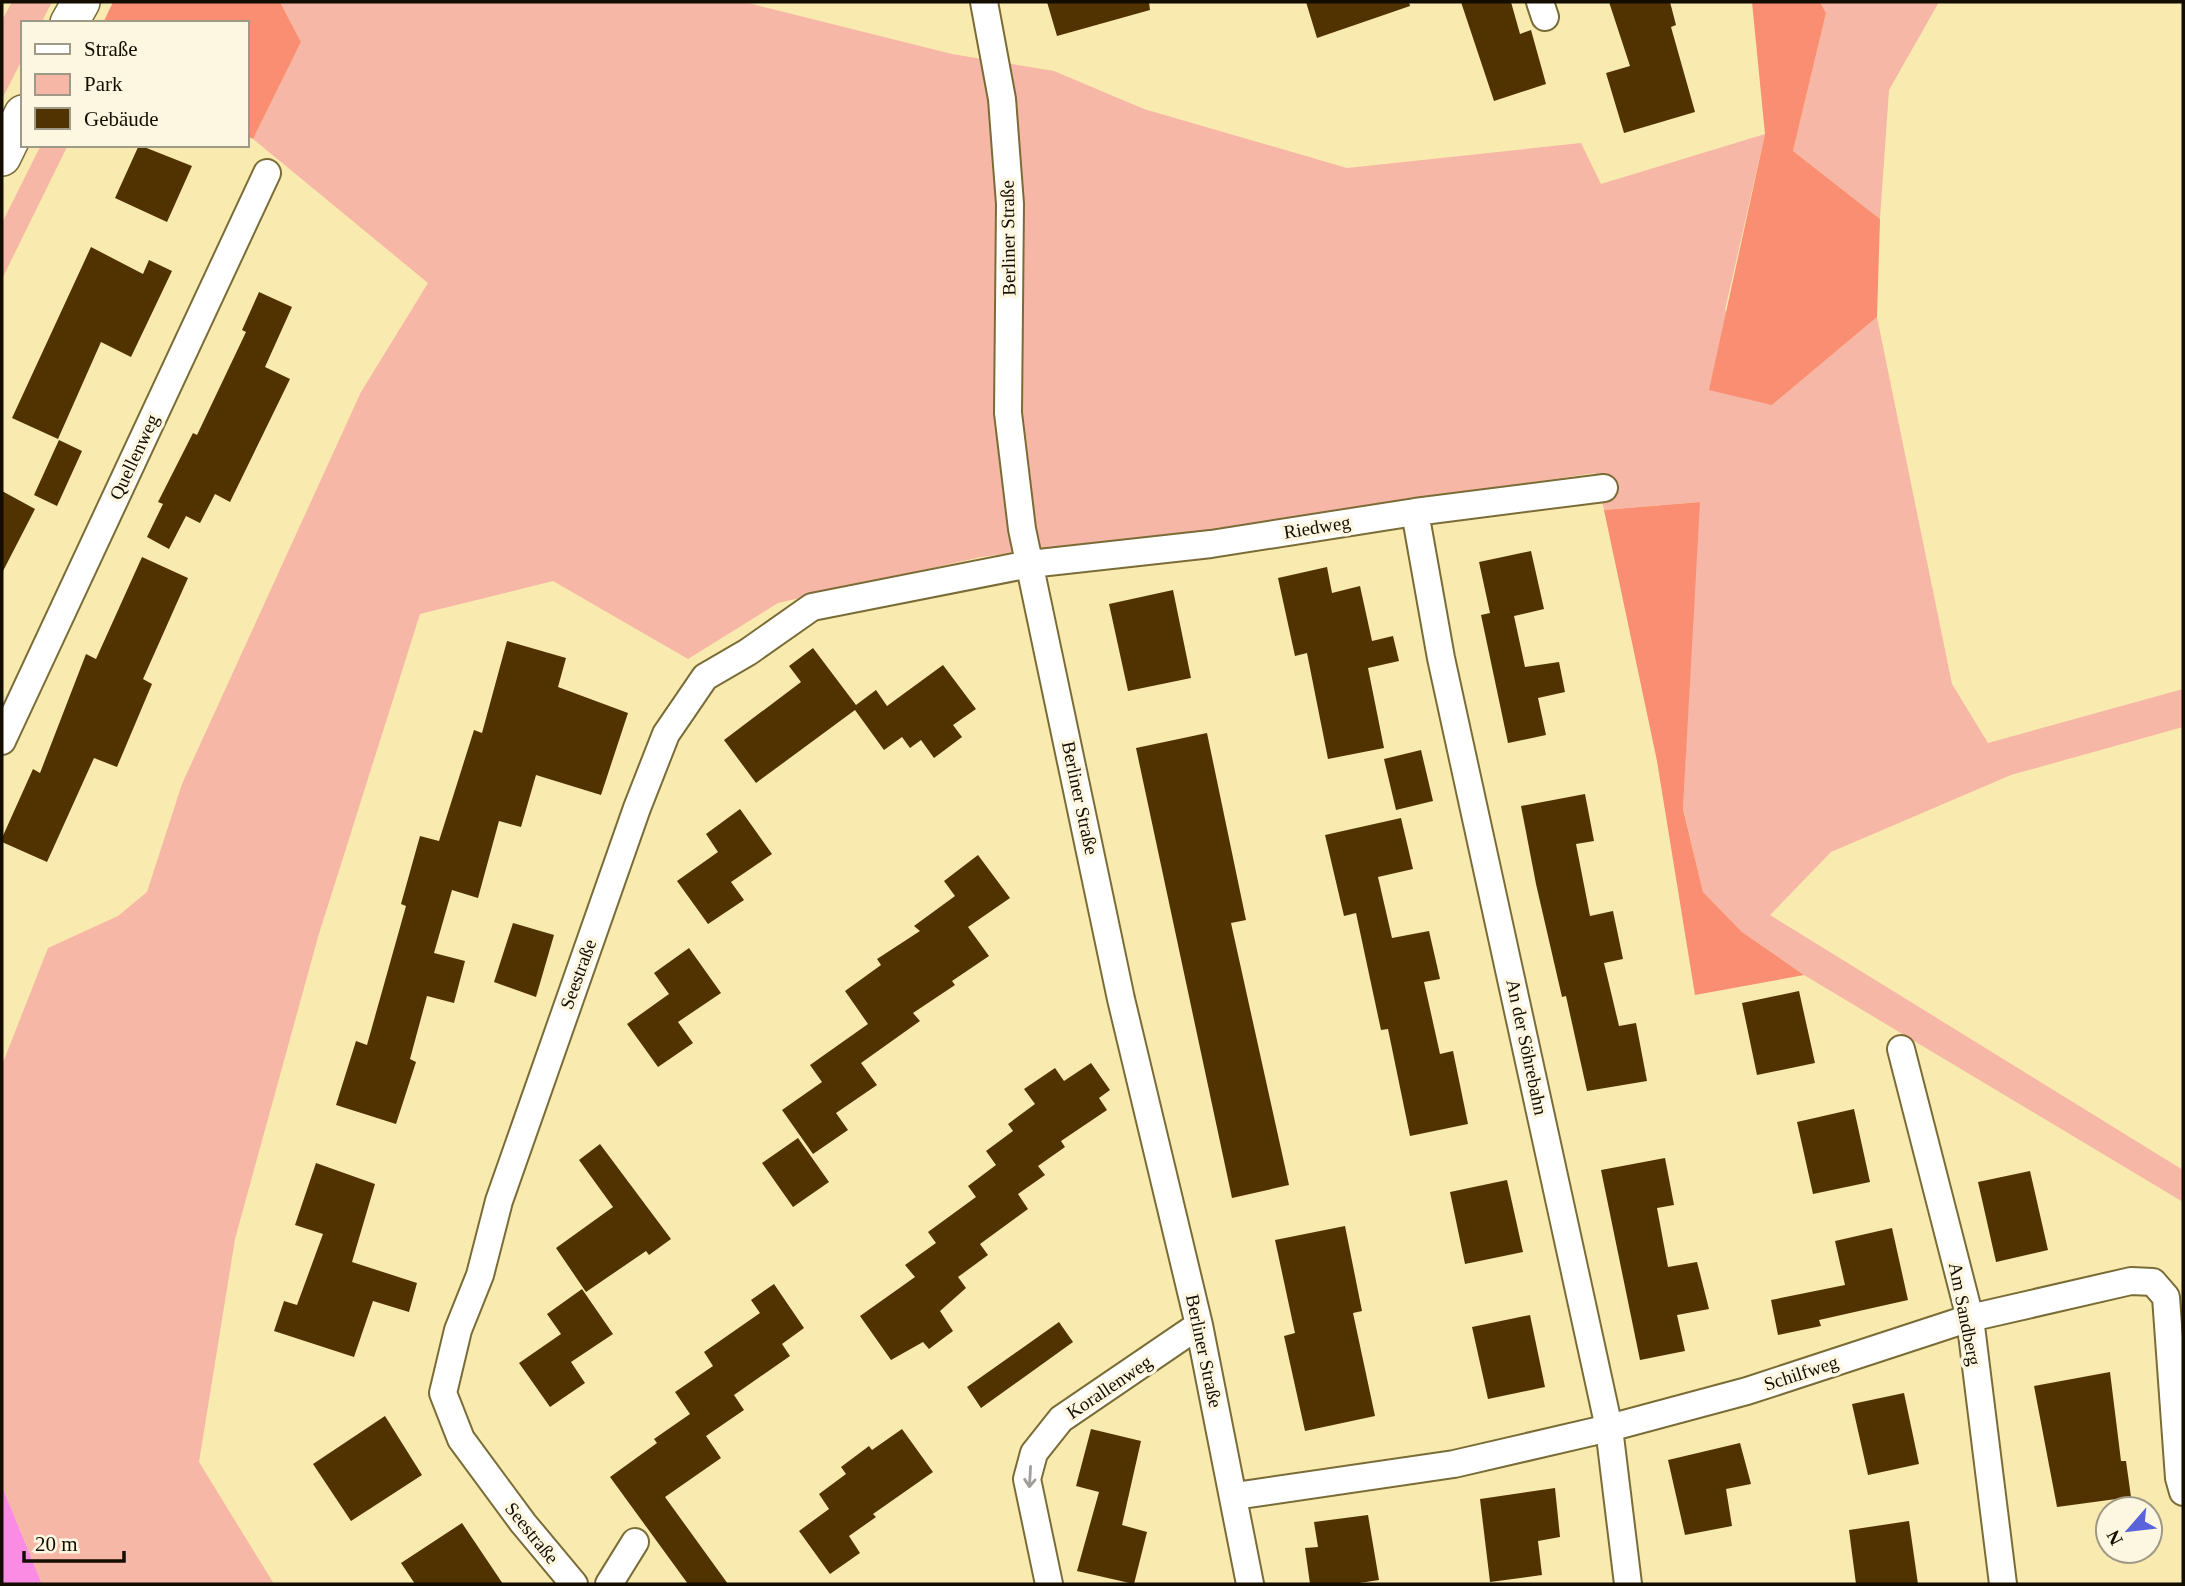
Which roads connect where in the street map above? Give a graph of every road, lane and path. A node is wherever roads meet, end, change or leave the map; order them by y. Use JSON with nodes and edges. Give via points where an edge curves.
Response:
{"nodes":[{"id":1,"x":81,"y":2,"type":"edge"},
{"id":2,"x":984,"y":2,"type":"edge"},
{"id":3,"x":70,"y":21,"type":"edge"},
{"id":4,"x":21,"y":118,"type":"edge"},
{"id":5,"x":2,"y":157,"type":"edge"},
{"id":6,"x":267,"y":173,"type":"dead end"},
{"id":7,"x":1604,"y":488,"type":"dead end"},
{"id":8,"x":1415,"y":512,"type":"junction"},
{"id":9,"x":1030,"y":564,"type":"junction"},
{"id":10,"x":2,"y":741,"type":"edge"},
{"id":11,"x":1901,"y":1049,"type":"dead end"},
{"id":12,"x":1970,"y":1318,"type":"junction"},
{"id":13,"x":1199,"y":1325,"type":"junction"},
{"id":14,"x":1609,"y":1428,"type":"junction"},
{"id":15,"x":2183,"y":1492,"type":"edge"},
{"id":16,"x":1235,"y":1496,"type":"junction"},
{"id":17,"x":635,"y":1542,"type":"dead end"},
{"id":18,"x":573,"y":1584,"type":"edge"},
{"id":19,"x":609,"y":1584,"type":"edge"},
{"id":20,"x":1049,"y":1584,"type":"edge"},
{"id":21,"x":1250,"y":1584,"type":"edge"},
{"id":22,"x":1628,"y":1584,"type":"edge"},
{"id":23,"x":2003,"y":1584,"type":"edge"}],
"edges":[{"from":1,"to":3,"type":"main road"},
{"from":2,"to":9,"type":"street","name":"Berliner Straße","via":[[1002,99],[1010,204],[1008,412]]},
{"from":4,"to":5,"type":"main road"},
{"from":6,"to":10,"type":"street","name":"Quellenweg"},
{"from":7,"to":8,"type":"street","name":"Riedweg"},
{"from":8,"to":9,"type":"street","name":"Riedweg","via":[[1211,544]]},
{"from":8,"to":14,"type":"street","name":"An der Söhrebahn","via":[[1441,658]]},
{"from":9,"to":13,"type":"street","name":"Berliner Straße","via":[[1121,999]]},
{"from":9,"to":18,"type":"street","name":"Seestraße","via":[[812,607],[705,677],[666,734],[499,1201],[443,1393],[461,1439]]},
{"from":11,"to":12,"type":"street","name":"Am Sandberg"},
{"from":12,"to":14,"type":"street","name":"Schilfweg","via":[[1747,1391]]},
{"from":12,"to":15,"type":"street","name":"Schilfweg","via":[[2132,1281],[2153,1282],[2166,1297]]},
{"from":12,"to":23,"type":"street","name":"Am Sandberg"},
{"from":13,"to":16,"type":"street","name":"Berliner Straße"},
{"from":13,"to":20,"type":"street","name":"Korallenweg","one_way":true,"via":[[1061,1419],[1034,1453],[1027,1479]]},
{"from":14,"to":16,"type":"street","name":"Schilfweg","via":[[1454,1464]]},
{"from":14,"to":22,"type":"street","name":"An der Söhrebahn"},
{"from":16,"to":21,"type":"street","name":"Berliner Straße"},
{"from":17,"to":19,"type":"street"}]}
